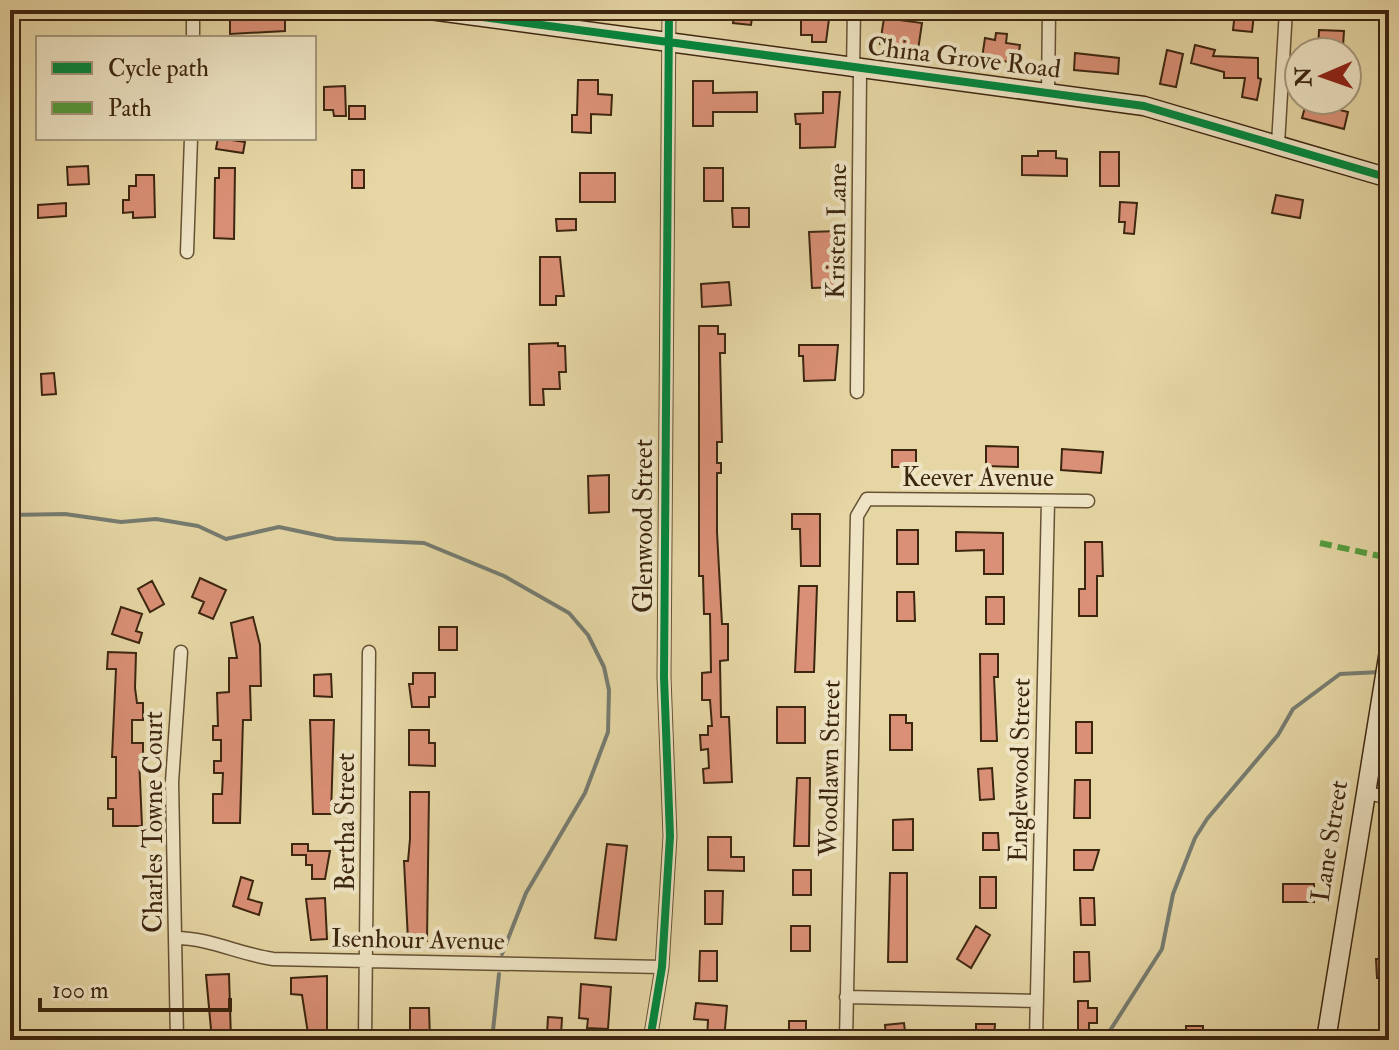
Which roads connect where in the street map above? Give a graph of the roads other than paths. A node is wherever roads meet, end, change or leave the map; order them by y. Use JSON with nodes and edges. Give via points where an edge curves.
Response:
{"nodes":[{"id":1,"x":193,"y":10,"type":"edge"},
{"id":2,"x":430,"y":10,"type":"edge"},
{"id":3,"x":669,"y":10,"type":"edge"},
{"id":4,"x":854,"y":10,"type":"edge"},
{"id":5,"x":1049,"y":10,"type":"edge"},
{"id":6,"x":1286,"y":10,"type":"edge"},
{"id":7,"x":193,"y":36,"type":"edge"},
{"id":8,"x":670,"y":43,"type":"junction"},
{"id":9,"x":857,"y":70,"type":"junction"},
{"id":10,"x":1048,"y":95,"type":"junction"},
{"id":11,"x":191,"y":140,"type":"edge"},
{"id":12,"x":1278,"y":144,"type":"junction"},
{"id":13,"x":1389,"y":178,"type":"edge"},
{"id":14,"x":187,"y":252,"type":"dead end"},
{"id":15,"x":857,"y":392,"type":"dead end"},
{"id":16,"x":867,"y":499,"type":"joint"},
{"id":17,"x":1048,"y":501,"type":"junction"},
{"id":18,"x":1088,"y":501,"type":"dead end"},
{"id":19,"x":1389,"y":651,"type":"edge"},
{"id":20,"x":181,"y":652,"type":"dead end"},
{"id":21,"x":369,"y":652,"type":"dead end"},
{"id":22,"x":1364,"y":793,"type":"junction"},
{"id":23,"x":1389,"y":797,"type":"edge"},
{"id":24,"x":176,"y":938,"type":"junction"},
{"id":25,"x":367,"y":962,"type":"junction"},
{"id":26,"x":662,"y":967,"type":"junction"},
{"id":27,"x":846,"y":997,"type":"junction"},
{"id":28,"x":1037,"y":1001,"type":"junction"},
{"id":29,"x":177,"y":1040,"type":"edge"},
{"id":30,"x":365,"y":1040,"type":"edge"},
{"id":31,"x":650,"y":1040,"type":"edge"},
{"id":32,"x":846,"y":1040,"type":"edge"},
{"id":33,"x":1036,"y":1040,"type":"edge"},
{"id":34,"x":1326,"y":1040,"type":"edge"}],
"edges":[{"from":1,"to":7,"type":"street"},
{"from":2,"to":8,"type":"street","name":"China Grove Road"},
{"from":3,"to":8,"type":"street","name":"Glenwood Street"},
{"from":4,"to":9,"type":"street","name":"Kristen Lane"},
{"from":5,"to":10,"type":"street"},
{"from":6,"to":12,"type":"street"},
{"from":8,"to":9,"type":"street","name":"China Grove Road"},
{"from":8,"to":26,"type":"street","name":"Glenwood Street","via":[[664,677],[670,836]]},
{"from":9,"to":10,"type":"street","name":"China Grove Road"},
{"from":9,"to":15,"type":"street","name":"Kristen Lane"},
{"from":10,"to":12,"type":"street","name":"China Grove Road","via":[[1144,106]]},
{"from":11,"to":14,"type":"street"},
{"from":12,"to":13,"type":"street","name":"China Grove Road"},
{"from":16,"to":17,"type":"street","name":"Keever Avenue"},
{"from":16,"to":27,"type":"street","name":"Woodlawn Street","via":[[857,516]]},
{"from":17,"to":18,"type":"street","name":"Keever Avenue"},
{"from":17,"to":28,"type":"street","name":"Englewood Street"},
{"from":19,"to":22,"type":"street","name":"Lane Street"},
{"from":20,"to":24,"type":"street","name":"Charles Towne Court","via":[[172,782]]},
{"from":21,"to":25,"type":"street","name":"Bertha Street"},
{"from":22,"to":23,"type":"street"},
{"from":22,"to":34,"type":"street","name":"Lane Street"},
{"from":24,"to":25,"type":"street","name":"Isenhour Avenue","via":[[201,938],[273,959]]},
{"from":24,"to":29,"type":"street","name":"Charles Towne Court"},
{"from":25,"to":26,"type":"street","name":"Isenhour Avenue"},
{"from":25,"to":30,"type":"street","name":"Bertha Street"},
{"from":26,"to":31,"type":"street","name":"Glenwood Street"},
{"from":27,"to":28,"type":"street"},
{"from":27,"to":32,"type":"street","name":"Woodlawn Street"},
{"from":28,"to":33,"type":"street","name":"Englewood Street"}]}
